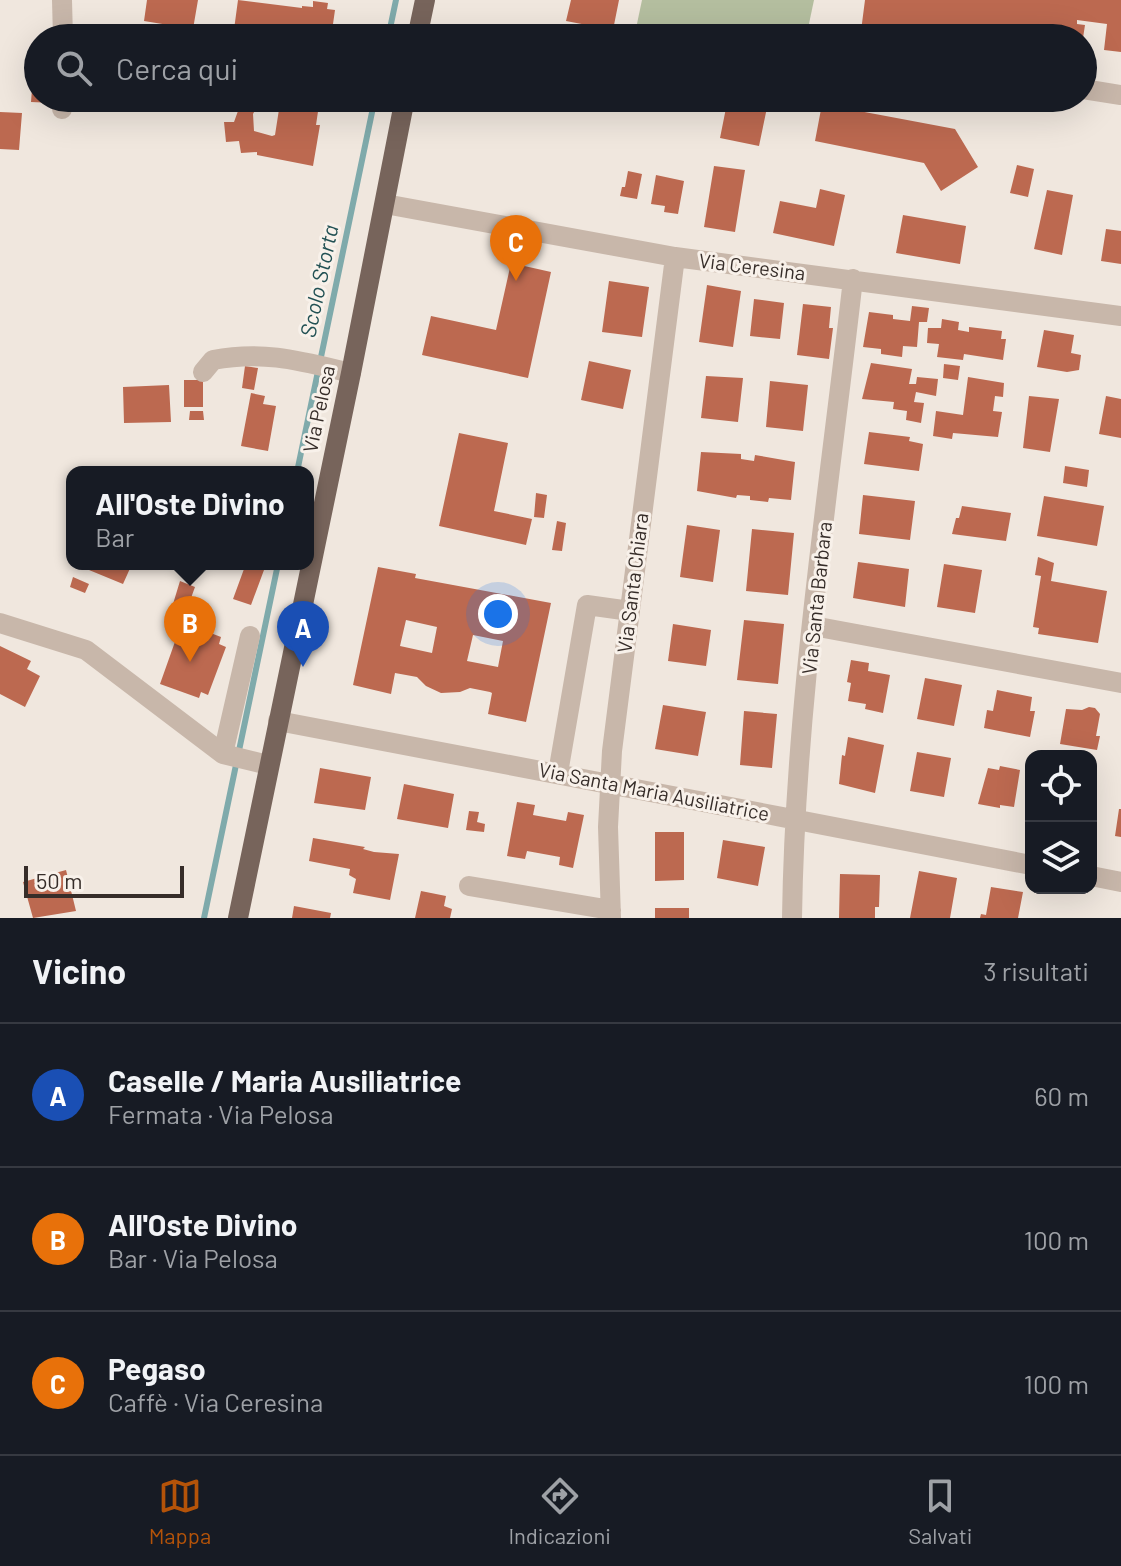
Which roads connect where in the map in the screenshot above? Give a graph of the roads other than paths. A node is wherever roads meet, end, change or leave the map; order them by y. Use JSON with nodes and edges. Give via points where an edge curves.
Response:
{"nodes":[{"id":1,"x":62,"y":0,"type":"edge"},
{"id":2,"x":425,"y":0,"type":"edge"},
{"id":3,"x":63,"y":24,"type":"edge"},
{"id":4,"x":420,"y":24,"type":"edge"},
{"id":5,"x":1097,"y":91,"type":"edge"},
{"id":6,"x":1121,"y":95,"type":"edge"},
{"id":7,"x":402,"y":112,"type":"edge"},
{"id":8,"x":385,"y":204,"type":"junction"},
{"id":9,"x":675,"y":257,"type":"junction"},
{"id":10,"x":853,"y":279,"type":"junction"},
{"id":11,"x":1121,"y":316,"type":"edge"},
{"id":12,"x":203,"y":372,"type":"dead end"},
{"id":13,"x":351,"y":373,"type":"junction"},
{"id":14,"x":314,"y":549,"type":"edge"},
{"id":15,"x":310,"y":570,"type":"edge"},
{"id":16,"x":630,"y":611,"type":"junction"},
{"id":17,"x":0,"y":623,"type":"edge"},
{"id":18,"x":813,"y":626,"type":"junction"},
{"id":19,"x":250,"y":636,"type":"dead end"},
{"id":20,"x":1121,"y":683,"type":"edge"},
{"id":21,"x":278,"y":721,"type":"junction"},
{"id":22,"x":242,"y":759,"type":"junction"},
{"id":23,"x":558,"y":773,"type":"junction"},
{"id":24,"x":611,"y":782,"type":"junction"},
{"id":25,"x":795,"y":820,"type":"junction"},
{"id":26,"x":1025,"y":864,"type":"edge"},
{"id":27,"x":1097,"y":877,"type":"edge"},
{"id":28,"x":1121,"y":882,"type":"edge"},
{"id":29,"x":469,"y":886,"type":"dead end"},
{"id":30,"x":611,"y":914,"type":"edge"},
{"id":31,"x":238,"y":918,"type":"edge"},
{"id":32,"x":792,"y":918,"type":"edge"}],
"edges":[{"from":1,"to":3,"type":"street"},
{"from":2,"to":4,"type":"main road"},
{"from":5,"to":6,"type":"street"},
{"from":7,"to":8,"type":"main road","name":"Via Pelosa"},
{"from":8,"to":9,"type":"street","name":"Via Ceresina"},
{"from":8,"to":13,"type":"main road","name":"Via Pelosa"},
{"from":9,"to":10,"type":"street","name":"Via Ceresina"},
{"from":9,"to":16,"type":"street","name":"Via Santa Chiara"},
{"from":10,"to":11,"type":"street","name":"Via Ceresina"},
{"from":10,"to":18,"type":"street","name":"Via Santa Barbara"},
{"from":12,"to":13,"type":"street","via":[[213,360],[243,354],[290,358]]},
{"from":13,"to":14,"type":"main road","name":"Via Pelosa"},
{"from":15,"to":21,"type":"main road","name":"Via Pelosa"},
{"from":16,"to":23,"type":"street","via":[[587,605]]},
{"from":16,"to":24,"type":"street","name":"Via Santa Chiara"},
{"from":17,"to":22,"type":"street","via":[[86,650]]},
{"from":18,"to":20,"type":"street"},
{"from":18,"to":25,"type":"street","name":"Via Santa Barbara"},
{"from":19,"to":22,"type":"street"},
{"from":21,"to":22,"type":"main road","name":"Via Pelosa"},
{"from":21,"to":23,"type":"street","name":"Via Santa Maria Ausiliatrice"},
{"from":22,"to":31,"type":"main road","name":"Via Pelosa"},
{"from":23,"to":24,"type":"street","name":"Via Santa Maria Ausiliatrice"},
{"from":24,"to":25,"type":"street","name":"Via Santa Maria Ausiliatrice"},
{"from":24,"to":30,"type":"street","name":"Via Santa Chiara"},
{"from":25,"to":26,"type":"street","name":"Via Santa Maria Ausiliatrice"},
{"from":25,"to":32,"type":"street","name":"Via Santa Barbara"},
{"from":27,"to":28,"type":"street"},
{"from":29,"to":30,"type":"street","name":"Via Santa Chiara"}]}
